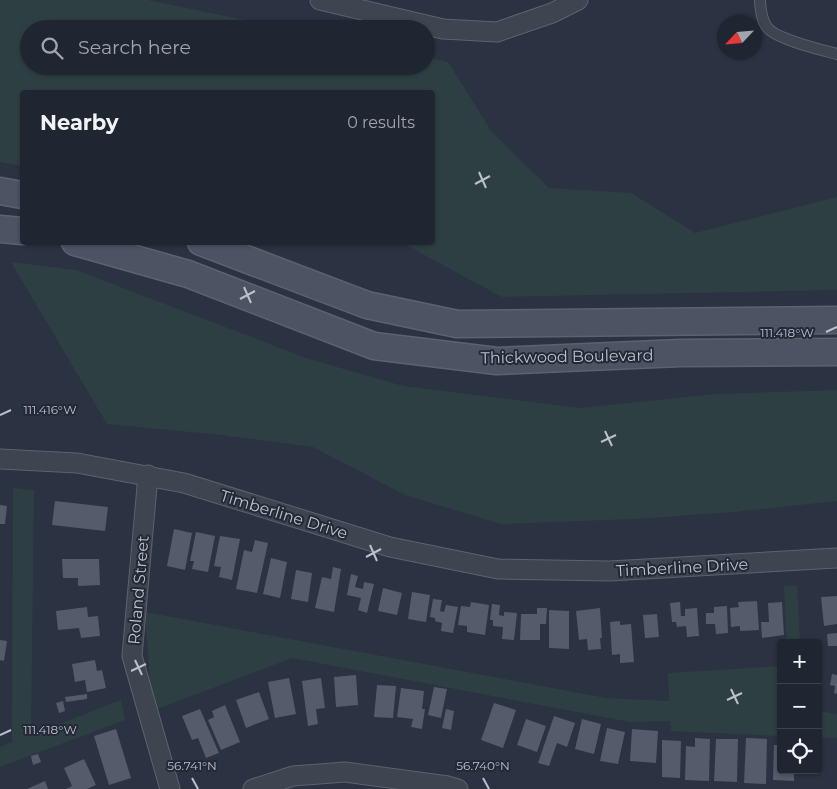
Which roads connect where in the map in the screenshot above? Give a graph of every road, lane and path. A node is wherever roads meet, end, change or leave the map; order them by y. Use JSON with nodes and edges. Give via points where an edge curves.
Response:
{"nodes":[{"id":1,"x":320,"y":0,"type":"edge"},
{"id":2,"x":578,"y":0,"type":"edge"},
{"id":3,"x":760,"y":0,"type":"edge"},
{"id":4,"x":405,"y":20,"type":"edge"},
{"id":5,"x":435,"y":27,"type":"edge"},
{"id":6,"x":837,"y":54,"type":"edge"},
{"id":7,"x":0,"y":191,"type":"edge"},
{"id":8,"x":20,"y":195,"type":"edge"},
{"id":9,"x":0,"y":229,"type":"edge"},
{"id":10,"x":20,"y":231,"type":"edge"},
{"id":11,"x":86,"y":245,"type":"edge"},
{"id":12,"x":209,"y":245,"type":"edge"},
{"id":13,"x":837,"y":320,"type":"edge"},
{"id":14,"x":837,"y":352,"type":"edge"},
{"id":15,"x":0,"y":459,"type":"edge"},
{"id":16,"x":148,"y":475,"type":"junction"},
{"id":17,"x":837,"y":558,"type":"edge"},
{"id":18,"x":170,"y":789,"type":"edge"},
{"id":19,"x":253,"y":789,"type":"edge"},
{"id":20,"x":458,"y":789,"type":"edge"}],
"edges":[{"from":1,"to":4,"type":"street"},
{"from":2,"to":5,"type":"street","via":[[552,13],[497,32]]},
{"from":3,"to":6,"type":"lane","via":[[766,26],[772,32]]},
{"from":7,"to":8,"type":"main road"},
{"from":9,"to":10,"type":"main road"},
{"from":11,"to":14,"type":"main road","name":"Thickwood Boulevard","via":[[188,274],[374,346],[497,361],[680,353]]},
{"from":12,"to":13,"type":"main road","name":"Thickwood Boulevard","via":[[367,305],[457,324]]},
{"from":15,"to":16,"type":"street","name":"Timberline Drive","via":[[77,463]]},
{"from":16,"to":17,"type":"street","name":"Timberline Drive","via":[[184,483],[390,548],[498,570],[610,571]]},
{"from":16,"to":18,"type":"street","name":"Roland Street","via":[[132,656]]},
{"from":19,"to":20,"type":"street","via":[[293,776],[345,772]]}]}
